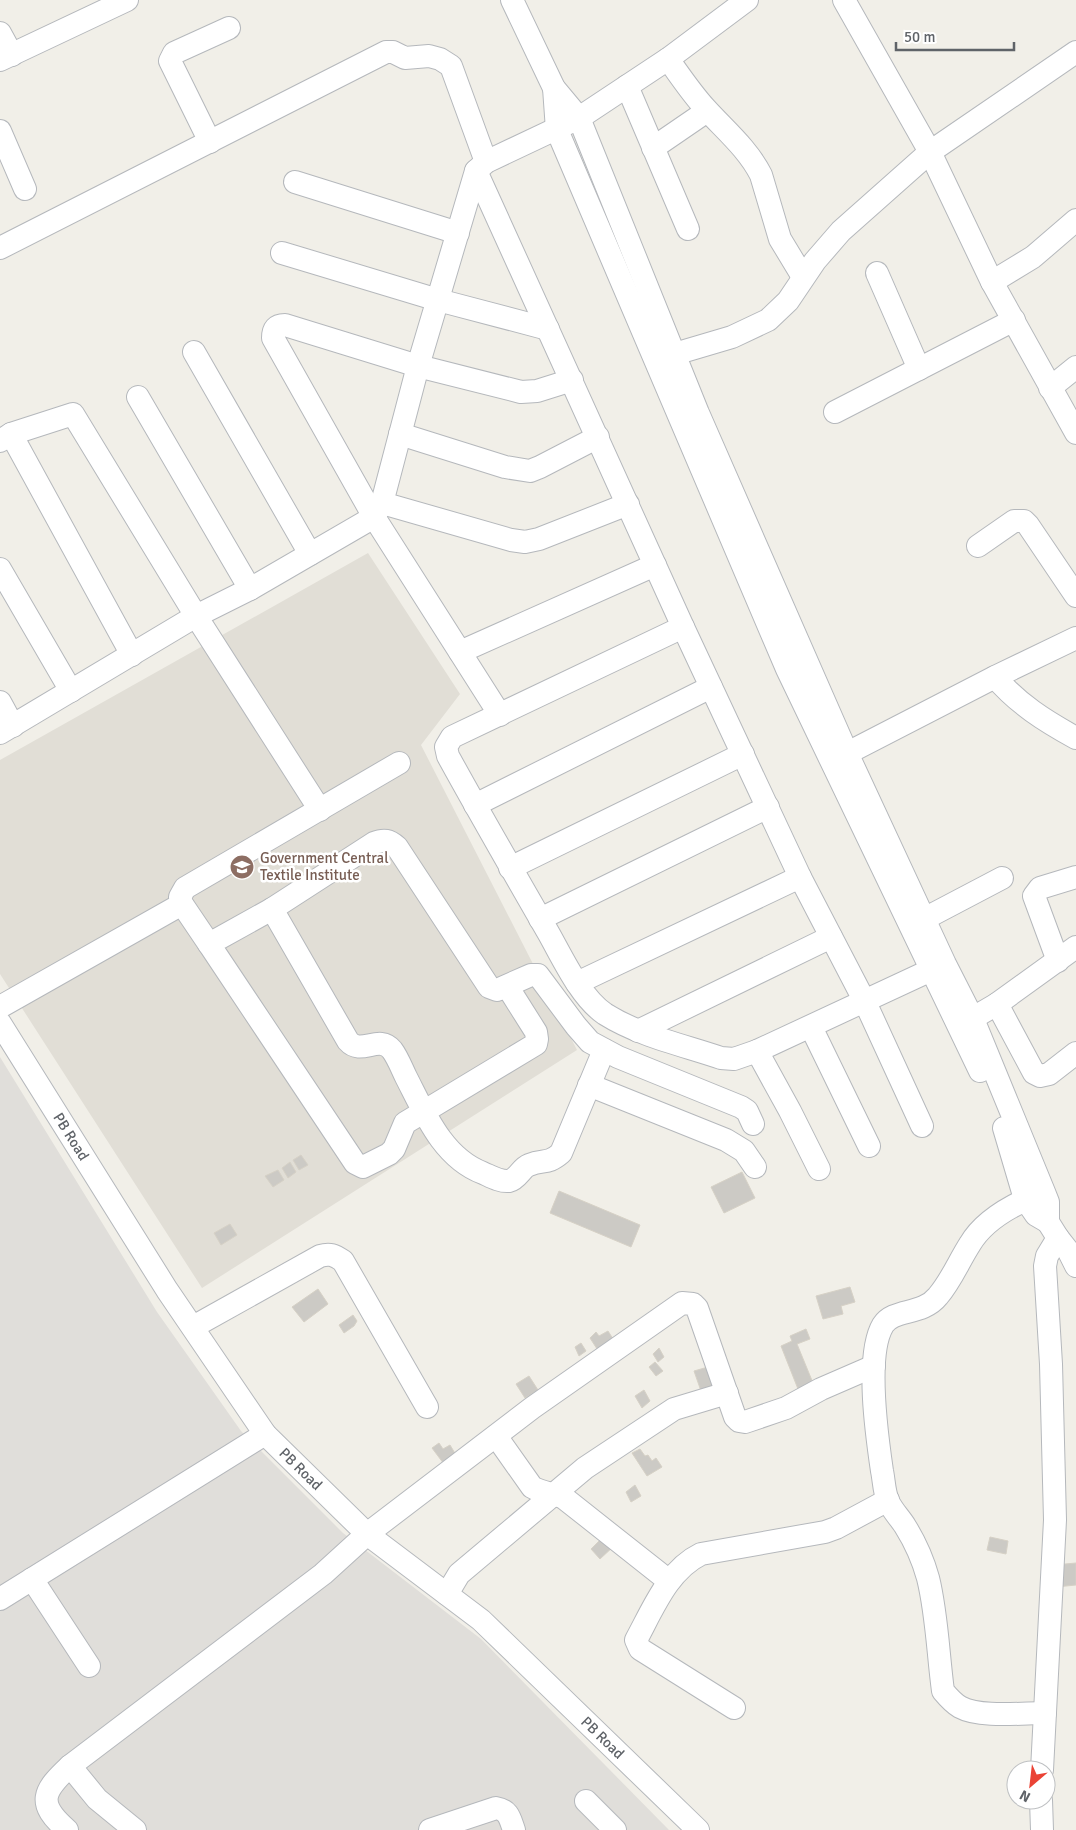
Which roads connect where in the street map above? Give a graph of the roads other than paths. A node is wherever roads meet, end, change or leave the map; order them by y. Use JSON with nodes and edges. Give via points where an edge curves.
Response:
{"nodes":[{"id":1,"x":512,"y":0,"type":"edge"},
{"id":2,"x":747,"y":0,"type":"edge"},
{"id":3,"x":844,"y":0,"type":"edge"},
{"id":4,"x":123,"y":1,"type":"edge"},
{"id":5,"x":229,"y":28,"type":"dead end"},
{"id":6,"x":0,"y":33,"type":"edge"},
{"id":7,"x":1076,"y":52,"type":"edge"},
{"id":8,"x":6,"y":57,"type":"edge"},
{"id":9,"x":668,"y":59,"type":"junction"},
{"id":10,"x":627,"y":86,"type":"junction"},
{"id":11,"x":554,"y":88,"type":"junction"},
{"id":12,"x":707,"y":110,"type":"junction"},
{"id":13,"x":579,"y":118,"type":"junction"},
{"id":14,"x":557,"y":130,"type":"junction"},
{"id":15,"x":0,"y":132,"type":"edge"},
{"id":16,"x":210,"y":142,"type":"junction"},
{"id":17,"x":653,"y":148,"type":"junction"},
{"id":18,"x":930,"y":152,"type":"junction"},
{"id":19,"x":481,"y":167,"type":"junction"},
{"id":20,"x":295,"y":182,"type":"dead end"},
{"id":21,"x":25,"y":189,"type":"dead end"},
{"id":22,"x":1076,"y":220,"type":"edge"},
{"id":23,"x":688,"y":229,"type":"dead end"},
{"id":24,"x":458,"y":233,"type":"junction"},
{"id":25,"x":0,"y":248,"type":"edge"},
{"id":26,"x":282,"y":253,"type":"dead end"},
{"id":27,"x":877,"y":272,"type":"dead end"},
{"id":28,"x":803,"y":277,"type":"junction"},
{"id":29,"x":992,"y":282,"type":"junction"},
{"id":30,"x":438,"y":300,"type":"junction"},
{"id":31,"x":1014,"y":320,"type":"junction"},
{"id":32,"x":548,"y":329,"type":"junction"},
{"id":33,"x":194,"y":352,"type":"dead end"},
{"id":34,"x":665,"y":357,"type":"junction"},
{"id":35,"x":418,"y":366,"type":"junction"},
{"id":36,"x":1076,"y":367,"type":"edge"},
{"id":37,"x":919,"y":369,"type":"junction"},
{"id":38,"x":572,"y":380,"type":"junction"},
{"id":39,"x":1050,"y":388,"type":"junction"},
{"id":40,"x":138,"y":396,"type":"dead end"},
{"id":41,"x":835,"y":412,"type":"dead end"},
{"id":42,"x":1076,"y":433,"type":"edge"},
{"id":43,"x":400,"y":434,"type":"junction"},
{"id":44,"x":598,"y":437,"type":"junction"},
{"id":45,"x":5,"y":438,"type":"edge"},
{"id":46,"x":628,"y":504,"type":"junction"},
{"id":47,"x":378,"y":510,"type":"junction"},
{"id":48,"x":978,"y":546,"type":"dead end"},
{"id":49,"x":310,"y":554,"type":"junction"},
{"id":50,"x":655,"y":565,"type":"junction"},
{"id":51,"x":0,"y":569,"type":"edge"},
{"id":52,"x":250,"y":589,"type":"junction"},
{"id":53,"x":1076,"y":596,"type":"edge"},
{"id":54,"x":196,"y":616,"type":"junction"},
{"id":55,"x":682,"y":627,"type":"junction"},
{"id":56,"x":1076,"y":638,"type":"edge"},
{"id":57,"x":460,"y":652,"type":"junction"},
{"id":58,"x":132,"y":655,"type":"junction"},
{"id":59,"x":995,"y":677,"type":"junction"},
{"id":60,"x":711,"y":687,"type":"junction"},
{"id":61,"x":72,"y":691,"type":"junction"},
{"id":62,"x":0,"y":702,"type":"edge"},
{"id":63,"x":500,"y":715,"type":"junction"},
{"id":64,"x":6,"y":730,"type":"edge"},
{"id":65,"x":1076,"y":738,"type":"edge"},
{"id":66,"x":743,"y":754,"type":"junction"},
{"id":67,"x":839,"y":758,"type":"junction"},
{"id":68,"x":399,"y":763,"type":"dead end"},
{"id":69,"x":475,"y":805,"type":"junction"},
{"id":70,"x":768,"y":808,"type":"junction"},
{"id":71,"x":320,"y":810,"type":"junction"},
{"id":72,"x":510,"y":868,"type":"junction"},
{"id":73,"x":800,"y":877,"type":"junction"},
{"id":74,"x":1076,"y":877,"type":"edge"},
{"id":75,"x":1002,"y":878,"type":"dead end"},
{"id":76,"x":182,"y":904,"type":"junction"},
{"id":77,"x":272,"y":909,"type":"junction"},
{"id":78,"x":914,"y":909,"type":"junction"},
{"id":79,"x":540,"y":919,"type":"junction"},
{"id":80,"x":832,"y":937,"type":"junction"},
{"id":81,"x":209,"y":944,"type":"junction"},
{"id":82,"x":1076,"y":947,"type":"edge"},
{"id":83,"x":1058,"y":961,"type":"junction"},
{"id":84,"x":938,"y":967,"type":"junction"},
{"id":85,"x":577,"y":983,"type":"junction"},
{"id":86,"x":506,"y":986,"type":"junction"},
{"id":87,"x":865,"y":1002,"type":"junction"},
{"id":88,"x":997,"y":1004,"type":"junction"},
{"id":89,"x":0,"y":1007,"type":"edge"},
{"id":90,"x":0,"y":1023,"type":"edge"},
{"id":91,"x":965,"y":1023,"type":"junction"},
{"id":92,"x":811,"y":1027,"type":"junction"},
{"id":93,"x":638,"y":1031,"type":"junction"},
{"id":94,"x":604,"y":1050,"type":"junction"},
{"id":95,"x":757,"y":1051,"type":"junction"},
{"id":96,"x":1076,"y":1054,"type":"edge"},
{"id":97,"x":589,"y":1085,"type":"junction"},
{"id":98,"x":423,"y":1111,"type":"junction"},
{"id":99,"x":754,"y":1124,"type":"dead end"},
{"id":100,"x":922,"y":1126,"type":"dead end"},
{"id":101,"x":869,"y":1146,"type":"dead end"},
{"id":102,"x":755,"y":1167,"type":"dead end"},
{"id":103,"x":818,"y":1169,"type":"dead end"},
{"id":104,"x":1035,"y":1196,"type":"junction"},
{"id":105,"x":1065,"y":1245,"type":"edge"},
{"id":106,"x":193,"y":1327,"type":"junction"},
{"id":107,"x":874,"y":1366,"type":"junction"},
{"id":108,"x":727,"y":1393,"type":"junction"},
{"id":109,"x":426,"y":1407,"type":"dead end"},
{"id":110,"x":265,"y":1434,"type":"junction"},
{"id":111,"x":496,"y":1436,"type":"junction"},
{"id":112,"x":555,"y":1494,"type":"junction"},
{"id":113,"x":888,"y":1500,"type":"junction"},
{"id":114,"x":367,"y":1534,"type":"junction"},
{"id":115,"x":32,"y":1580,"type":"junction"},
{"id":116,"x":669,"y":1581,"type":"junction"},
{"id":117,"x":448,"y":1594,"type":"junction"},
{"id":118,"x":0,"y":1599,"type":"edge"},
{"id":119,"x":89,"y":1666,"type":"dead end"},
{"id":120,"x":734,"y":1708,"type":"dead end"},
{"id":121,"x":1045,"y":1713,"type":"junction"},
{"id":122,"x":1043,"y":1760,"type":"edge"},
{"id":123,"x":70,"y":1766,"type":"junction"},
{"id":124,"x":586,"y":1801,"type":"dead end"},
{"id":125,"x":1041,"y":1810,"type":"edge"},
{"id":126,"x":67,"y":1830,"type":"edge"},
{"id":127,"x":135,"y":1830,"type":"edge"},
{"id":128,"x":430,"y":1830,"type":"edge"},
{"id":129,"x":514,"y":1830,"type":"edge"},
{"id":130,"x":614,"y":1830,"type":"edge"},
{"id":131,"x":698,"y":1830,"type":"edge"},
{"id":132,"x":1042,"y":1830,"type":"edge"}],
"edges":[{"from":1,"to":11,"type":"street"},
{"from":2,"to":9,"type":"street"},
{"from":3,"to":18,"type":"street"},
{"from":4,"to":8,"type":"street"},
{"from":5,"to":16,"type":"street","via":[[174,53],[170,61]]},
{"from":6,"to":8,"type":"street"},
{"from":7,"to":18,"type":"street"},
{"from":9,"to":10,"type":"street"},
{"from":9,"to":12,"type":"street"},
{"from":10,"to":13,"type":"street"},
{"from":10,"to":17,"type":"street"},
{"from":11,"to":13,"type":"street"},
{"from":11,"to":14,"type":"street"},
{"from":12,"to":17,"type":"street"},
{"from":12,"to":28,"type":"street","via":[[756,165],[780,239]]},
{"from":13,"to":14,"type":"street"},
{"from":13,"to":34,"type":"street"},
{"from":14,"to":19,"type":"street"},
{"from":14,"to":34,"type":"street"},
{"from":15,"to":21,"type":"street"},
{"from":16,"to":19,"type":"street","via":[[380,54],[393,52],[405,58],[434,57],[451,66]]},
{"from":16,"to":25,"type":"street"},
{"from":17,"to":23,"type":"street"},
{"from":18,"to":28,"type":"street","via":[[841,231]]},
{"from":18,"to":29,"type":"street"},
{"from":19,"to":24,"type":"street"},
{"from":19,"to":32,"type":"street"},
{"from":20,"to":24,"type":"street"},
{"from":22,"to":29,"type":"street","via":[[1033,257]]},
{"from":24,"to":30,"type":"street"},
{"from":26,"to":30,"type":"street"},
{"from":27,"to":37,"type":"street"},
{"from":28,"to":34,"type":"street","via":[[788,301],[768,320],[732,337]]},
{"from":29,"to":31,"type":"street"},
{"from":30,"to":32,"type":"street"},
{"from":30,"to":35,"type":"street"},
{"from":31,"to":37,"type":"street"},
{"from":31,"to":39,"type":"street"},
{"from":32,"to":38,"type":"street"},
{"from":33,"to":49,"type":"street"},
{"from":34,"to":67,"type":"street","via":[[698,413],[797,665]]},
{"from":35,"to":38,"type":"street","via":[[521,392],[537,391]]},
{"from":35,"to":43,"type":"street"},
{"from":35,"to":47,"type":"street","via":[[285,325],[279,325],[273,333],[273,338]]},
{"from":36,"to":39,"type":"street"},
{"from":37,"to":41,"type":"street"},
{"from":38,"to":44,"type":"street"},
{"from":39,"to":42,"type":"street"},
{"from":40,"to":52,"type":"street"},
{"from":43,"to":44,"type":"street","via":[[505,467],[530,471]]},
{"from":43,"to":47,"type":"street"},
{"from":44,"to":46,"type":"street"},
{"from":45,"to":54,"type":"street","via":[[73,414]]},
{"from":45,"to":58,"type":"street"},
{"from":46,"to":47,"type":"street","via":[[525,542]]},
{"from":46,"to":50,"type":"street"},
{"from":47,"to":49,"type":"street"},
{"from":47,"to":57,"type":"street"},
{"from":48,"to":53,"type":"street","via":[[1014,521],[1024,521]]},
{"from":49,"to":52,"type":"street"},
{"from":50,"to":55,"type":"street"},
{"from":50,"to":57,"type":"street"},
{"from":51,"to":61,"type":"street"},
{"from":52,"to":54,"type":"street"},
{"from":54,"to":58,"type":"street"},
{"from":54,"to":71,"type":"street"},
{"from":55,"to":60,"type":"street"},
{"from":55,"to":63,"type":"street"},
{"from":56,"to":59,"type":"street"},
{"from":57,"to":63,"type":"street"},
{"from":58,"to":61,"type":"street"},
{"from":59,"to":65,"type":"street","via":[[1011,696],[1034,714]]},
{"from":59,"to":67,"type":"street"},
{"from":60,"to":66,"type":"street"},
{"from":60,"to":69,"type":"street"},
{"from":61,"to":64,"type":"street"},
{"from":62,"to":64,"type":"street"},
{"from":63,"to":69,"type":"street","via":[[452,737],[446,747]]},
{"from":66,"to":70,"type":"street"},
{"from":66,"to":72,"type":"street"},
{"from":67,"to":78,"type":"street"},
{"from":68,"to":71,"type":"street"},
{"from":69,"to":72,"type":"street"},
{"from":70,"to":73,"type":"street"},
{"from":70,"to":79,"type":"street"},
{"from":71,"to":76,"type":"street","via":[[185,888],[180,896]]},
{"from":72,"to":79,"type":"street"},
{"from":73,"to":80,"type":"street"},
{"from":73,"to":85,"type":"street"},
{"from":74,"to":83,"type":"street","via":[[1040,888],[1034,896]]},
{"from":75,"to":78,"type":"street"},
{"from":76,"to":81,"type":"street"},
{"from":76,"to":89,"type":"street"},
{"from":77,"to":81,"type":"street"},
{"from":77,"to":86,"type":"street","via":[[374,843],[390,841],[485,982],[493,990]]},
{"from":77,"to":98,"type":"street","via":[[352,1046],[380,1043],[388,1046]]},
{"from":78,"to":84,"type":"street"},
{"from":79,"to":85,"type":"street"},
{"from":80,"to":87,"type":"street"},
{"from":80,"to":93,"type":"street"},
{"from":81,"to":98,"type":"street","via":[[354,1163],[363,1167],[389,1154],[398,1143],[406,1123]]},
{"from":82,"to":83,"type":"street"},
{"from":83,"to":88,"type":"street"},
{"from":84,"to":87,"type":"street"},
{"from":84,"to":91,"type":"street"},
{"from":85,"to":93,"type":"street","via":[[593,1005]]},
{"from":86,"to":94,"type":"street","via":[[538,975],[583,1035]]},
{"from":86,"to":98,"type":"street","via":[[536,1032],[536,1044]]},
{"from":87,"to":92,"type":"street"},
{"from":87,"to":100,"type":"street"},
{"from":88,"to":91,"type":"street"},
{"from":88,"to":96,"type":"street","via":[[1034,1073],[1044,1076]]},
{"from":90,"to":106,"type":"street","name":"PB Road"},
{"from":91,"to":104,"type":"street"},
{"from":92,"to":95,"type":"street"},
{"from":92,"to":101,"type":"street"},
{"from":93,"to":95,"type":"street","via":[[721,1058],[734,1059]]},
{"from":94,"to":97,"type":"street"},
{"from":94,"to":99,"type":"street","via":[[741,1107]]},
{"from":95,"to":103,"type":"street"},
{"from":97,"to":98,"type":"street","via":[[561,1153],[546,1163],[529,1165],[508,1181],[463,1164],[443,1143]]},
{"from":97,"to":102,"type":"street","via":[[732,1143],[744,1151]]},
{"from":104,"to":105,"type":"street","via":[[1048,1202]]},
{"from":104,"to":107,"type":"street","via":[[997,1217],[978,1233],[932,1303],[925,1308],[890,1317],[885,1322],[880,1330]]},
{"from":105,"to":121,"type":"street","via":[[1046,1256],[1045,1266],[1055,1520]]},
{"from":106,"to":109,"type":"street","via":[[320,1256],[334,1255],[343,1261]]},
{"from":106,"to":110,"type":"street","name":"PB Road"},
{"from":107,"to":108,"type":"street","via":[[821,1388],[781,1410],[745,1422],[735,1417]]},
{"from":107,"to":113,"type":"street","via":[[875,1426]]},
{"from":108,"to":111,"type":"street","via":[[697,1308],[682,1303],[563,1385]]},
{"from":108,"to":112,"type":"street","via":[[687,1404],[661,1416],[585,1468]]},
{"from":110,"to":114,"type":"street","name":"PB Road"},
{"from":110,"to":115,"type":"street"},
{"from":111,"to":112,"type":"street","via":[[532,1487]]},
{"from":111,"to":114,"type":"street"},
{"from":112,"to":116,"type":"street"},
{"from":112,"to":117,"type":"street","via":[[459,1574]]},
{"from":113,"to":116,"type":"street","via":[[825,1532],[701,1554],[684,1565]]},
{"from":113,"to":121,"type":"street","via":[[920,1553],[928,1578],[944,1691],[956,1704],[975,1713]]},
{"from":114,"to":117,"type":"street","name":"PB Road"},
{"from":114,"to":123,"type":"street","via":[[323,1574]]},
{"from":115,"to":118,"type":"street"},
{"from":115,"to":119,"type":"street"},
{"from":116,"to":120,"type":"street","via":[[636,1640],[637,1645]]},
{"from":117,"to":131,"type":"street","name":"PB Road","via":[[481,1620]]},
{"from":121,"to":122,"type":"street"},
{"from":123,"to":126,"type":"street","via":[[54,1781],[46,1800],[53,1818]]},
{"from":123,"to":127,"type":"street","via":[[97,1799]]},
{"from":124,"to":130,"type":"street"},
{"from":125,"to":132,"type":"street"},
{"from":128,"to":129,"type":"street","via":[[496,1808],[508,1813]]}]}
